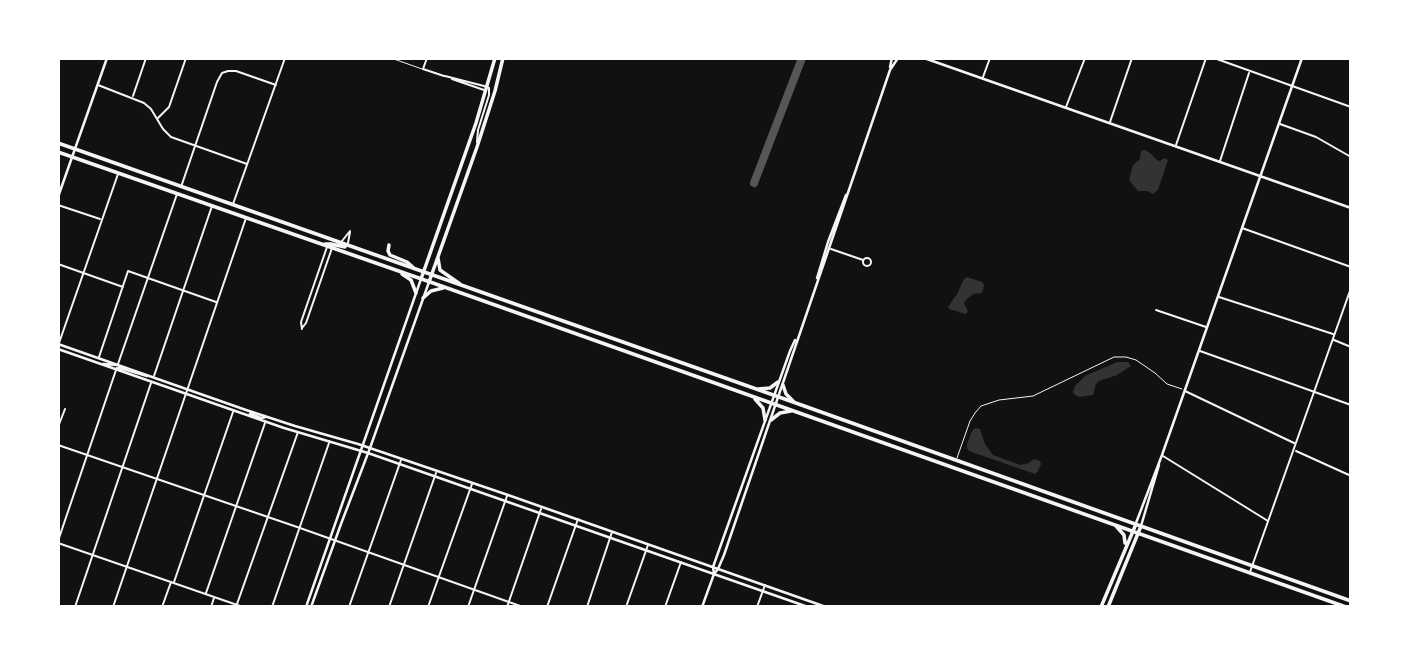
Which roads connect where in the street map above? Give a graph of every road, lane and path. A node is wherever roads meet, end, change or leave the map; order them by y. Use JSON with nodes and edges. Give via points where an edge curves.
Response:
{"nodes":[{"id":1,"x":107,"y":58,"type":"edge"},
{"id":2,"x":146,"y":58,"type":"edge"},
{"id":3,"x":186,"y":58,"type":"edge"},
{"id":4,"x":285,"y":58,"type":"edge"},
{"id":5,"x":391,"y":58,"type":"edge"},
{"id":6,"x":427,"y":58,"type":"edge"},
{"id":7,"x":495,"y":58,"type":"edge"},
{"id":8,"x":503,"y":58,"type":"edge"},
{"id":9,"x":892,"y":58,"type":"edge"},
{"id":10,"x":898,"y":58,"type":"edge"},
{"id":11,"x":927,"y":58,"type":"edge"},
{"id":12,"x":990,"y":58,"type":"edge"},
{"id":13,"x":1084,"y":58,"type":"edge"},
{"id":14,"x":1132,"y":58,"type":"edge"},
{"id":15,"x":1206,"y":58,"type":"edge"},
{"id":16,"x":1214,"y":58,"type":"edge"},
{"id":17,"x":1302,"y":58,"type":"edge"},
{"id":18,"x":423,"y":69,"type":"junction"},
{"id":19,"x":890,"y":70,"type":"junction"},
{"id":20,"x":1250,"y":71,"type":"junction"},
{"id":21,"x":983,"y":78,"type":"junction"},
{"id":22,"x":97,"y":85,"type":"junction"},
{"id":23,"x":276,"y":85,"type":"junction"},
{"id":24,"x":1292,"y":86,"type":"junction"},
{"id":25,"x":487,"y":89,"type":"junction"},
{"id":26,"x":132,"y":97,"type":"junction"},
{"id":27,"x":1351,"y":107,"type":"edge"},
{"id":28,"x":1066,"y":108,"type":"junction"},
{"id":29,"x":157,"y":119,"type":"junction"},
{"id":30,"x":1109,"y":123,"type":"junction"},
{"id":31,"x":1279,"y":124,"type":"junction"},
{"id":32,"x":58,"y":143,"type":"edge"},
{"id":33,"x":195,"y":146,"type":"junction"},
{"id":34,"x":1175,"y":146,"type":"junction"},
{"id":35,"x":477,"y":147,"type":"junction"},
{"id":36,"x":75,"y":149,"type":"junction"},
{"id":37,"x":58,"y":152,"type":"edge"},
{"id":38,"x":72,"y":157,"type":"junction"},
{"id":39,"x":1351,"y":157,"type":"edge"},
{"id":40,"x":1220,"y":162,"type":"junction"},
{"id":41,"x":247,"y":164,"type":"junction"},
{"id":42,"x":131,"y":169,"type":"junction"},
{"id":43,"x":118,"y":173,"type":"junction"},
{"id":44,"x":1261,"y":176,"type":"junction"},
{"id":45,"x":180,"y":187,"type":"junction"},
{"id":46,"x":165,"y":189,"type":"junction"},
{"id":47,"x":190,"y":190,"type":"junction"},
{"id":48,"x":177,"y":194,"type":"junction"},
{"id":49,"x":58,"y":197,"type":"edge"},
{"id":50,"x":58,"y":205,"type":"edge"},
{"id":51,"x":233,"y":205,"type":"junction"},
{"id":52,"x":212,"y":206,"type":"junction"},
{"id":53,"x":1351,"y":208,"type":"edge"},
{"id":54,"x":219,"y":209,"type":"junction"},
{"id":55,"x":258,"y":214,"type":"junction"},
{"id":56,"x":246,"y":218,"type":"junction"},
{"id":57,"x":102,"y":220,"type":"junction"},
{"id":58,"x":1241,"y":227,"type":"junction"},
{"id":59,"x":294,"y":228,"type":"junction"},
{"id":60,"x":292,"y":234,"type":"junction"},
{"id":61,"x":340,"y":244,"type":"junction"},
{"id":62,"x":327,"y":246,"type":"junction"},
{"id":63,"x":347,"y":246,"type":"junction"},
{"id":64,"x":828,"y":248,"type":"junction"},
{"id":65,"x":439,"y":252,"type":"junction"},
{"id":66,"x":373,"y":255,"type":"junction"},
{"id":67,"x":863,"y":260,"type":"dead end"},
{"id":68,"x":58,"y":264,"type":"edge"},
{"id":69,"x":1351,"y":267,"type":"edge"},
{"id":70,"x":394,"y":270,"type":"junction"},
{"id":71,"x":417,"y":271,"type":"junction"},
{"id":72,"x":83,"y":273,"type":"junction"},
{"id":73,"x":423,"y":273,"type":"junction"},
{"id":74,"x":430,"y":275,"type":"junction"},
{"id":75,"x":148,"y":278,"type":"junction"},
{"id":76,"x":421,"y":279,"type":"junction"},
{"id":77,"x":429,"y":282,"type":"junction"},
{"id":78,"x":123,"y":287,"type":"junction"},
{"id":79,"x":445,"y":288,"type":"junction"},
{"id":80,"x":466,"y":288,"type":"junction"},
{"id":81,"x":1351,"y":288,"type":"edge"},
{"id":82,"x":183,"y":290,"type":"junction"},
{"id":83,"x":416,"y":293,"type":"junction"},
{"id":84,"x":1218,"y":296,"type":"junction"},
{"id":85,"x":423,"y":298,"type":"junction"},
{"id":86,"x":217,"y":302,"type":"junction"},
{"id":87,"x":1156,"y":310,"type":"dead end"},
{"id":88,"x":1207,"y":327,"type":"junction"},
{"id":89,"x":1335,"y":335,"type":"junction"},
{"id":90,"x":1333,"y":340,"type":"junction"},
{"id":91,"x":624,"y":343,"type":"junction"},
{"id":92,"x":58,"y":346,"type":"edge"},
{"id":93,"x":1351,"y":346,"type":"edge"},
{"id":94,"x":621,"y":351,"type":"junction"},
{"id":95,"x":1199,"y":351,"type":"junction"},
{"id":96,"x":98,"y":358,"type":"junction"},
{"id":97,"x":392,"y":361,"type":"junction"},
{"id":98,"x":400,"y":364,"type":"junction"},
{"id":99,"x":117,"y":367,"type":"junction"},
{"id":100,"x":152,"y":378,"type":"junction"},
{"id":101,"x":781,"y":384,"type":"junction"},
{"id":102,"x":755,"y":389,"type":"junction"},
{"id":103,"x":1185,"y":390,"type":"junction"},
{"id":104,"x":1314,"y":391,"type":"junction"},
{"id":105,"x":187,"y":392,"type":"junction"},
{"id":106,"x":776,"y":396,"type":"junction"},
{"id":107,"x":754,"y":397,"type":"junction"},
{"id":108,"x":795,"y":403,"type":"junction"},
{"id":109,"x":773,"y":404,"type":"junction"},
{"id":110,"x":1351,"y":405,"type":"edge"},
{"id":111,"x":65,"y":409,"type":"dead end"},
{"id":112,"x":234,"y":411,"type":"junction"},
{"id":113,"x":792,"y":411,"type":"junction"},
{"id":114,"x":243,"y":414,"type":"junction"},
{"id":115,"x":267,"y":416,"type":"junction"},
{"id":116,"x":771,"y":420,"type":"junction"},
{"id":117,"x":765,"y":421,"type":"junction"},
{"id":118,"x":265,"y":422,"type":"junction"},
{"id":119,"x":295,"y":426,"type":"junction"},
{"id":120,"x":58,"y":428,"type":"edge"},
{"id":121,"x":298,"y":432,"type":"junction"},
{"id":122,"x":330,"y":440,"type":"junction"},
{"id":123,"x":1296,"y":443,"type":"junction"},
{"id":124,"x":58,"y":445,"type":"edge"},
{"id":125,"x":756,"y":445,"type":"junction"},
{"id":126,"x":363,"y":446,"type":"junction"},
{"id":127,"x":761,"y":447,"type":"junction"},
{"id":128,"x":370,"y":448,"type":"junction"},
{"id":129,"x":1293,"y":450,"type":"junction"},
{"id":130,"x":361,"y":451,"type":"junction"},
{"id":131,"x":368,"y":453,"type":"junction"},
{"id":132,"x":86,"y":455,"type":"junction"},
{"id":133,"x":752,"y":455,"type":"junction"},
{"id":134,"x":1162,"y":456,"type":"junction"},
{"id":135,"x":758,"y":457,"type":"junction"},
{"id":136,"x":401,"y":459,"type":"junction"},
{"id":137,"x":956,"y":461,"type":"junction"},
{"id":138,"x":399,"y":464,"type":"junction"},
{"id":139,"x":122,"y":467,"type":"junction"},
{"id":140,"x":954,"y":468,"type":"junction"},
{"id":141,"x":436,"y":471,"type":"junction"},
{"id":142,"x":1349,"y":475,"type":"dead end"},
{"id":143,"x":434,"y":477,"type":"junction"},
{"id":144,"x":157,"y":479,"type":"junction"},
{"id":145,"x":472,"y":484,"type":"junction"},
{"id":146,"x":742,"y":486,"type":"junction"},
{"id":147,"x":747,"y":488,"type":"junction"},
{"id":148,"x":470,"y":490,"type":"junction"},
{"id":149,"x":204,"y":495,"type":"junction"},
{"id":150,"x":508,"y":495,"type":"junction"},
{"id":151,"x":506,"y":501,"type":"junction"},
{"id":152,"x":236,"y":506,"type":"junction"},
{"id":153,"x":542,"y":507,"type":"junction"},
{"id":154,"x":540,"y":512,"type":"junction"},
{"id":155,"x":563,"y":514,"type":"junction"},
{"id":156,"x":268,"y":517,"type":"junction"},
{"id":157,"x":578,"y":519,"type":"junction"},
{"id":158,"x":561,"y":520,"type":"junction"},
{"id":159,"x":1268,"y":521,"type":"junction"},
{"id":160,"x":1114,"y":524,"type":"junction"},
{"id":161,"x":1136,"y":524,"type":"junction"},
{"id":162,"x":576,"y":525,"type":"junction"},
{"id":163,"x":1142,"y":526,"type":"junction"},
{"id":164,"x":300,"y":528,"type":"junction"},
{"id":165,"x":612,"y":531,"type":"junction"},
{"id":166,"x":1133,"y":531,"type":"junction"},
{"id":167,"x":726,"y":532,"type":"junction"},
{"id":168,"x":1139,"y":533,"type":"junction"},
{"id":169,"x":731,"y":534,"type":"junction"},
{"id":170,"x":611,"y":537,"type":"junction"},
{"id":171,"x":332,"y":539,"type":"junction"},
{"id":172,"x":58,"y":542,"type":"edge"},
{"id":173,"x":649,"y":544,"type":"junction"},
{"id":174,"x":1125,"y":549,"type":"junction"},
{"id":175,"x":647,"y":550,"type":"junction"},
{"id":176,"x":369,"y":552,"type":"junction"},
{"id":177,"x":718,"y":553,"type":"junction"},
{"id":178,"x":92,"y":555,"type":"junction"},
{"id":179,"x":681,"y":562,"type":"junction"},
{"id":180,"x":704,"y":564,"type":"junction"},
{"id":181,"x":404,"y":565,"type":"junction"},
{"id":182,"x":1252,"y":566,"type":"junction"},
{"id":183,"x":127,"y":567,"type":"junction"},
{"id":184,"x":713,"y":567,"type":"junction"},
{"id":185,"x":718,"y":569,"type":"junction"},
{"id":186,"x":1250,"y":573,"type":"junction"},
{"id":187,"x":713,"y":574,"type":"junction"},
{"id":188,"x":439,"y":577,"type":"junction"},
{"id":189,"x":172,"y":583,"type":"junction"},
{"id":190,"x":765,"y":585,"type":"junction"},
{"id":191,"x":474,"y":590,"type":"junction"},
{"id":192,"x":763,"y":591,"type":"junction"},
{"id":193,"x":206,"y":594,"type":"junction"},
{"id":194,"x":215,"y":598,"type":"junction"},
{"id":195,"x":1351,"y":601,"type":"edge"},
{"id":196,"x":509,"y":602,"type":"junction"},
{"id":197,"x":237,"y":605,"type":"junction"},
{"id":198,"x":75,"y":607,"type":"edge"},
{"id":199,"x":113,"y":607,"type":"edge"},
{"id":200,"x":162,"y":607,"type":"edge"},
{"id":201,"x":211,"y":607,"type":"edge"},
{"id":202,"x":243,"y":607,"type":"edge"},
{"id":203,"x":272,"y":607,"type":"edge"},
{"id":204,"x":306,"y":607,"type":"edge"},
{"id":205,"x":311,"y":607,"type":"edge"},
{"id":206,"x":349,"y":607,"type":"edge"},
{"id":207,"x":389,"y":607,"type":"edge"},
{"id":208,"x":429,"y":607,"type":"edge"},
{"id":209,"x":468,"y":607,"type":"edge"},
{"id":210,"x":508,"y":607,"type":"edge"},
{"id":211,"x":523,"y":607,"type":"edge"},
{"id":212,"x":547,"y":607,"type":"edge"},
{"id":213,"x":587,"y":607,"type":"edge"},
{"id":214,"x":626,"y":607,"type":"edge"},
{"id":215,"x":666,"y":607,"type":"edge"},
{"id":216,"x":702,"y":607,"type":"edge"},
{"id":217,"x":757,"y":607,"type":"edge"},
{"id":218,"x":808,"y":607,"type":"edge"},
{"id":219,"x":823,"y":607,"type":"edge"},
{"id":220,"x":1101,"y":607,"type":"edge"},
{"id":221,"x":1108,"y":607,"type":"edge"},
{"id":222,"x":1346,"y":607,"type":"edge"}],
"edges":[{"from":1,"to":22,"type":"street"},
{"from":2,"to":26,"type":"street"},
{"from":3,"to":29,"type":"street","via":[[169,107]]},
{"from":4,"to":23,"type":"street"},
{"from":5,"to":18,"type":"lane"},
{"from":6,"to":18,"type":"street"},
{"from":7,"to":25,"type":"main road"},
{"from":8,"to":35,"type":"main road"},
{"from":9,"to":19,"type":"street"},
{"from":10,"to":19,"type":"street"},
{"from":11,"to":21,"type":"street"},
{"from":12,"to":21,"type":"street"},
{"from":13,"to":28,"type":"street"},
{"from":14,"to":30,"type":"street"},
{"from":15,"to":34,"type":"street"},
{"from":16,"to":20,"type":"street"},
{"from":17,"to":24,"type":"street"},
{"from":18,"to":25,"type":"street"},
{"from":19,"to":64,"type":"street"},
{"from":20,"to":24,"type":"street"},
{"from":20,"to":40,"type":"street"},
{"from":21,"to":28,"type":"street"},
{"from":22,"to":26,"type":"street"},
{"from":22,"to":36,"type":"street"},
{"from":23,"to":33,"type":"street","via":[[236,71],[222,73]]},
{"from":23,"to":41,"type":"street"},
{"from":24,"to":27,"type":"street"},
{"from":24,"to":31,"type":"street"},
{"from":25,"to":35,"type":"street"},
{"from":25,"to":73,"type":"main road"},
{"from":26,"to":29,"type":"street","via":[[148,106]]},
{"from":28,"to":30,"type":"street"},
{"from":29,"to":33,"type":"street","via":[[170,137]]},
{"from":30,"to":34,"type":"street"},
{"from":31,"to":39,"type":"street","via":[[1316,137]]},
{"from":31,"to":44,"type":"street"},
{"from":32,"to":36,"type":"main road"},
{"from":33,"to":41,"type":"street"},
{"from":33,"to":45,"type":"street"},
{"from":34,"to":40,"type":"street"},
{"from":35,"to":65,"type":"main road"},
{"from":36,"to":38,"type":"street"},
{"from":36,"to":42,"type":"main road"},
{"from":37,"to":38,"type":"main road"},
{"from":38,"to":43,"type":"main road"},
{"from":38,"to":49,"type":"street"},
{"from":40,"to":44,"type":"street"},
{"from":41,"to":51,"type":"street"},
{"from":42,"to":43,"type":"main road"},
{"from":42,"to":45,"type":"main road"},
{"from":43,"to":46,"type":"main road"},
{"from":43,"to":57,"type":"street"},
{"from":44,"to":53,"type":"street"},
{"from":44,"to":58,"type":"street"},
{"from":45,"to":46,"type":"main road"},
{"from":45,"to":47,"type":"main road"},
{"from":46,"to":48,"type":"main road"},
{"from":47,"to":48,"type":"main road"},
{"from":47,"to":51,"type":"main road"},
{"from":48,"to":52,"type":"main road"},
{"from":48,"to":75,"type":"street"},
{"from":50,"to":57,"type":"street"},
{"from":51,"to":54,"type":"main road"},
{"from":51,"to":55,"type":"main road"},
{"from":52,"to":54,"type":"main road"},
{"from":52,"to":82,"type":"street"},
{"from":54,"to":56,"type":"main road"},
{"from":55,"to":56,"type":"main road"},
{"from":55,"to":59,"type":"main road"},
{"from":56,"to":60,"type":"main road"},
{"from":56,"to":86,"type":"street"},
{"from":57,"to":72,"type":"street"},
{"from":58,"to":69,"type":"street"},
{"from":58,"to":84,"type":"street"},
{"from":59,"to":60,"type":"main road"},
{"from":59,"to":61,"type":"main road"},
{"from":60,"to":62,"type":"main road"},
{"from":61,"to":63,"type":"main road"},
{"from":61,"to":63,"type":"street","via":[[350,231]]},
{"from":62,"to":62,"type":"street","via":[[301,322],[302,329],[306,323]]},
{"from":62,"to":63,"type":"main road"},
{"from":62,"to":70,"type":"main road"},
{"from":63,"to":66,"type":"main road"},
{"from":64,"to":67,"type":"street"},
{"from":64,"to":101,"type":"street"},
{"from":65,"to":74,"type":"main road"},
{"from":65,"to":80,"type":"main road","via":[[440,270]]},
{"from":66,"to":71,"type":"main road"},
{"from":66,"to":71,"type":"main road","via":[[384,253],[390,245],[390,255]]},
{"from":68,"to":72,"type":"street"},
{"from":70,"to":76,"type":"main road"},
{"from":70,"to":83,"type":"main road","via":[[411,280]]},
{"from":71,"to":73,"type":"main road"},
{"from":72,"to":78,"type":"street"},
{"from":72,"to":92,"type":"street"},
{"from":73,"to":74,"type":"main road"},
{"from":73,"to":76,"type":"main road"},
{"from":74,"to":77,"type":"main road"},
{"from":74,"to":80,"type":"main road"},
{"from":75,"to":78,"type":"street","via":[[128,271]]},
{"from":75,"to":82,"type":"street"},
{"from":75,"to":99,"type":"street"},
{"from":76,"to":77,"type":"main road"},
{"from":76,"to":83,"type":"street"},
{"from":77,"to":79,"type":"main road"},
{"from":77,"to":85,"type":"street"},
{"from":78,"to":96,"type":"street"},
{"from":79,"to":85,"type":"main road"},
{"from":79,"to":94,"type":"main road"},
{"from":80,"to":91,"type":"main road"},
{"from":81,"to":89,"type":"street"},
{"from":82,"to":86,"type":"street"},
{"from":82,"to":100,"type":"street"},
{"from":83,"to":97,"type":"street"},
{"from":84,"to":88,"type":"street"},
{"from":84,"to":89,"type":"street"},
{"from":85,"to":98,"type":"street"},
{"from":86,"to":105,"type":"street"},
{"from":87,"to":88,"type":"street"},
{"from":88,"to":95,"type":"street"},
{"from":89,"to":90,"type":"street"},
{"from":90,"to":93,"type":"street"},
{"from":90,"to":104,"type":"street"},
{"from":91,"to":94,"type":"main road"},
{"from":91,"to":102,"type":"main road"},
{"from":92,"to":96,"type":"street"},
{"from":92,"to":99,"type":"street"},
{"from":94,"to":107,"type":"main road"},
{"from":95,"to":103,"type":"street"},
{"from":95,"to":104,"type":"street"},
{"from":96,"to":99,"type":"street"},
{"from":97,"to":98,"type":"street"},
{"from":97,"to":126,"type":"street"},
{"from":98,"to":128,"type":"street"},
{"from":99,"to":100,"type":"street"},
{"from":99,"to":132,"type":"street"},
{"from":100,"to":105,"type":"street"},
{"from":100,"to":139,"type":"street"},
{"from":101,"to":102,"type":"main road"},
{"from":101,"to":106,"type":"street"},
{"from":101,"to":108,"type":"main road"},
{"from":102,"to":106,"type":"main road"},
{"from":103,"to":123,"type":"street"},
{"from":103,"to":134,"type":"street"},
{"from":103,"to":137,"type":"lane","via":[[1167,384],[1136,360],[1114,357],[1032,396],[981,406],[970,421]]},
{"from":104,"to":110,"type":"street"},
{"from":104,"to":123,"type":"street"},
{"from":105,"to":112,"type":"street"},
{"from":105,"to":115,"type":"street"},
{"from":105,"to":144,"type":"street"},
{"from":106,"to":108,"type":"main road"},
{"from":106,"to":109,"type":"street"},
{"from":107,"to":109,"type":"main road"},
{"from":107,"to":117,"type":"main road","via":[[763,408]]},
{"from":108,"to":137,"type":"main road"},
{"from":109,"to":113,"type":"main road"},
{"from":109,"to":116,"type":"street"},
{"from":109,"to":117,"type":"street"},
{"from":111,"to":120,"type":"street"},
{"from":112,"to":114,"type":"street"},
{"from":112,"to":149,"type":"street"},
{"from":113,"to":116,"type":"main road"},
{"from":113,"to":140,"type":"main road"},
{"from":114,"to":115,"type":"street"},
{"from":114,"to":118,"type":"street"},
{"from":115,"to":119,"type":"street"},
{"from":116,"to":127,"type":"street"},
{"from":117,"to":125,"type":"street"},
{"from":118,"to":119,"type":"street"},
{"from":118,"to":121,"type":"street"},
{"from":118,"to":152,"type":"street"},
{"from":119,"to":126,"type":"street"},
{"from":121,"to":122,"type":"street"},
{"from":121,"to":156,"type":"street"},
{"from":122,"to":130,"type":"street"},
{"from":122,"to":164,"type":"street"},
{"from":123,"to":129,"type":"street"},
{"from":124,"to":132,"type":"street"},
{"from":125,"to":127,"type":"street"},
{"from":125,"to":133,"type":"street"},
{"from":126,"to":128,"type":"street"},
{"from":126,"to":130,"type":"street"},
{"from":127,"to":135,"type":"street"},
{"from":128,"to":131,"type":"street"},
{"from":128,"to":136,"type":"street"},
{"from":129,"to":142,"type":"street"},
{"from":129,"to":159,"type":"street"},
{"from":130,"to":131,"type":"street"},
{"from":130,"to":171,"type":"street"},
{"from":131,"to":138,"type":"street"},
{"from":131,"to":171,"type":"street"},
{"from":132,"to":139,"type":"street"},
{"from":132,"to":172,"type":"street"},
{"from":133,"to":135,"type":"street"},
{"from":133,"to":146,"type":"street"},
{"from":134,"to":159,"type":"street"},
{"from":134,"to":161,"type":"street"},
{"from":134,"to":163,"type":"street"},
{"from":135,"to":147,"type":"street"},
{"from":136,"to":138,"type":"street"},
{"from":136,"to":141,"type":"street"},
{"from":137,"to":140,"type":"main road"},
{"from":137,"to":161,"type":"main road"},
{"from":138,"to":143,"type":"street"},
{"from":138,"to":176,"type":"street"},
{"from":139,"to":144,"type":"street"},
{"from":139,"to":178,"type":"street"},
{"from":140,"to":160,"type":"main road"},
{"from":141,"to":143,"type":"street"},
{"from":141,"to":145,"type":"street"},
{"from":143,"to":148,"type":"street"},
{"from":143,"to":181,"type":"street"},
{"from":144,"to":149,"type":"street"},
{"from":144,"to":183,"type":"street"},
{"from":145,"to":148,"type":"street"},
{"from":145,"to":150,"type":"street"},
{"from":146,"to":147,"type":"street"},
{"from":146,"to":167,"type":"street"},
{"from":147,"to":169,"type":"street"},
{"from":148,"to":151,"type":"street"},
{"from":148,"to":188,"type":"street"},
{"from":149,"to":152,"type":"street"},
{"from":149,"to":189,"type":"street"},
{"from":150,"to":151,"type":"street"},
{"from":150,"to":153,"type":"street"},
{"from":151,"to":154,"type":"street"},
{"from":151,"to":191,"type":"street"},
{"from":152,"to":156,"type":"street"},
{"from":152,"to":193,"type":"street"},
{"from":153,"to":154,"type":"street"},
{"from":153,"to":155,"type":"street"},
{"from":154,"to":158,"type":"street"},
{"from":154,"to":196,"type":"street"},
{"from":155,"to":157,"type":"street"},
{"from":155,"to":158,"type":"street"},
{"from":156,"to":164,"type":"street"},
{"from":156,"to":197,"type":"street"},
{"from":157,"to":162,"type":"street"},
{"from":157,"to":165,"type":"street"},
{"from":158,"to":162,"type":"street"},
{"from":159,"to":182,"type":"street"},
{"from":160,"to":166,"type":"main road"},
{"from":160,"to":174,"type":"main road","via":[[1124,535]]},
{"from":161,"to":163,"type":"main road"},
{"from":161,"to":166,"type":"main road"},
{"from":162,"to":170,"type":"street"},
{"from":162,"to":212,"type":"street"},
{"from":163,"to":168,"type":"main road"},
{"from":163,"to":182,"type":"main road"},
{"from":164,"to":171,"type":"street"},
{"from":164,"to":203,"type":"street"},
{"from":165,"to":170,"type":"street"},
{"from":165,"to":173,"type":"street"},
{"from":166,"to":168,"type":"main road"},
{"from":166,"to":174,"type":"main road"},
{"from":167,"to":169,"type":"street"},
{"from":167,"to":177,"type":"street"},
{"from":168,"to":186,"type":"main road"},
{"from":168,"to":221,"type":"main road"},
{"from":169,"to":185,"type":"street"},
{"from":170,"to":175,"type":"street"},
{"from":170,"to":213,"type":"street"},
{"from":171,"to":176,"type":"street"},
{"from":171,"to":204,"type":"street"},
{"from":171,"to":205,"type":"street"},
{"from":172,"to":178,"type":"street"},
{"from":173,"to":175,"type":"street"},
{"from":173,"to":180,"type":"street"},
{"from":174,"to":220,"type":"main road"},
{"from":175,"to":179,"type":"street"},
{"from":175,"to":214,"type":"street"},
{"from":176,"to":181,"type":"street"},
{"from":176,"to":206,"type":"street"},
{"from":177,"to":180,"type":"street"},
{"from":177,"to":184,"type":"street"},
{"from":178,"to":183,"type":"street"},
{"from":178,"to":198,"type":"street"},
{"from":179,"to":187,"type":"street"},
{"from":179,"to":215,"type":"street"},
{"from":180,"to":184,"type":"street"},
{"from":181,"to":188,"type":"street"},
{"from":181,"to":207,"type":"street"},
{"from":182,"to":186,"type":"street"},
{"from":182,"to":195,"type":"main road"},
{"from":183,"to":189,"type":"street"},
{"from":183,"to":199,"type":"street"},
{"from":184,"to":185,"type":"street"},
{"from":184,"to":187,"type":"street"},
{"from":185,"to":187,"type":"street"},
{"from":185,"to":190,"type":"street"},
{"from":186,"to":222,"type":"main road"},
{"from":187,"to":192,"type":"street"},
{"from":187,"to":216,"type":"street"},
{"from":188,"to":191,"type":"street"},
{"from":188,"to":208,"type":"street"},
{"from":189,"to":193,"type":"street"},
{"from":189,"to":200,"type":"street"},
{"from":190,"to":192,"type":"street"},
{"from":190,"to":219,"type":"street"},
{"from":191,"to":196,"type":"street"},
{"from":191,"to":209,"type":"street"},
{"from":192,"to":217,"type":"street"},
{"from":192,"to":218,"type":"street"},
{"from":193,"to":194,"type":"street"},
{"from":194,"to":197,"type":"street"},
{"from":194,"to":201,"type":"street"},
{"from":196,"to":210,"type":"street"},
{"from":196,"to":211,"type":"street"},
{"from":197,"to":202,"type":"street"}]}
